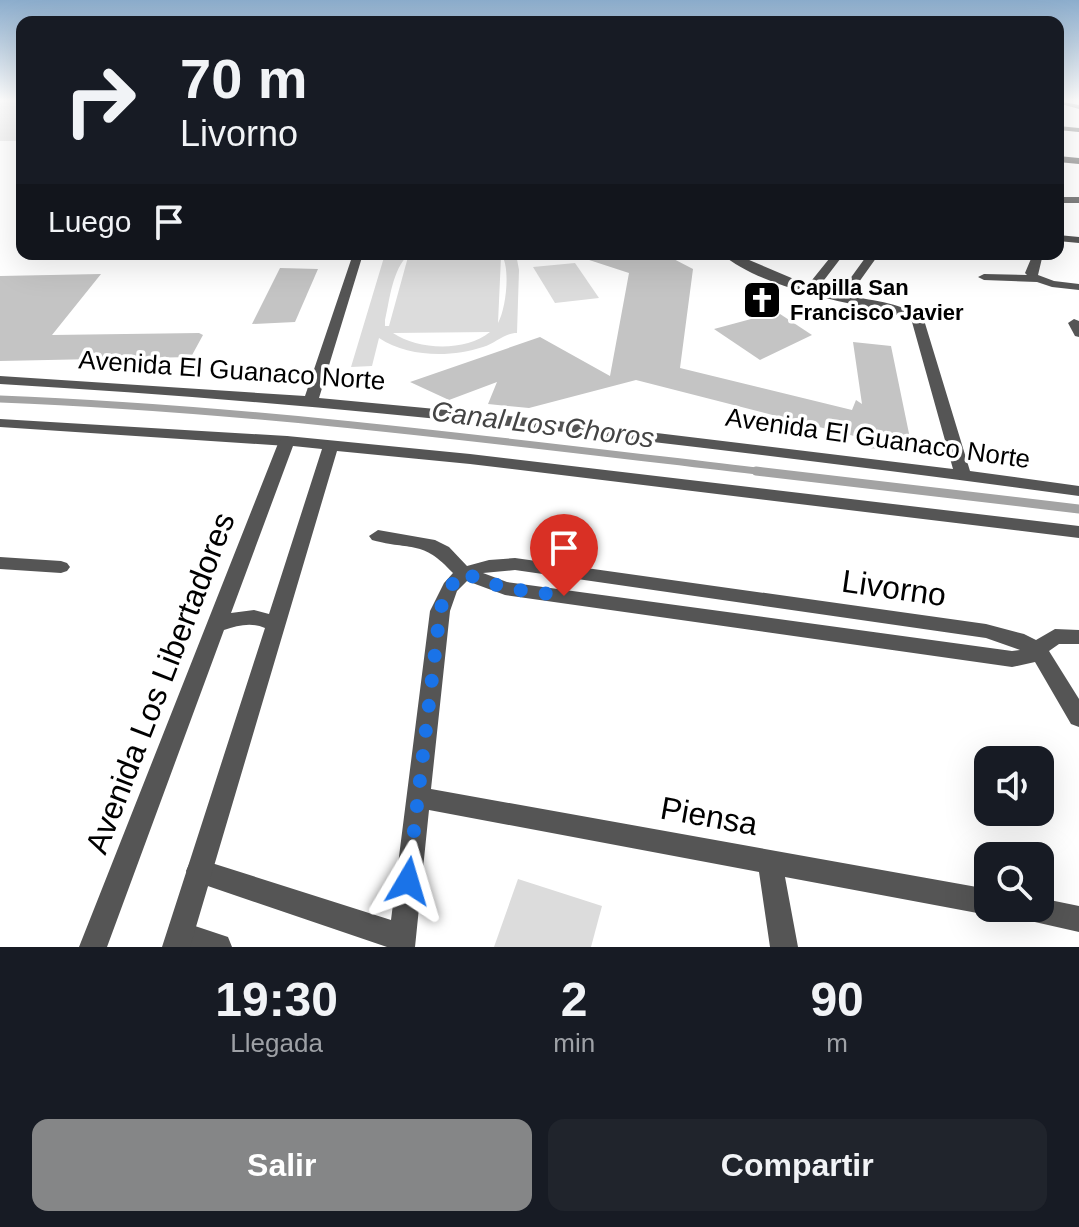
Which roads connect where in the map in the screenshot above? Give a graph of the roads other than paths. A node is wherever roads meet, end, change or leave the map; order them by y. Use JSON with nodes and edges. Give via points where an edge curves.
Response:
{"nodes":[{"id":1,"x":356,"y":260,"type":"edge"},
{"id":2,"x":737,"y":260,"type":"edge"},
{"id":3,"x":834,"y":260,"type":"edge"},
{"id":4,"x":870,"y":260,"type":"edge"},
{"id":5,"x":1036,"y":260,"type":"edge"},
{"id":6,"x":984,"y":277,"type":"dead end"},
{"id":7,"x":1037,"y":279,"type":"junction"},
{"id":8,"x":1079,"y":287,"type":"edge"},
{"id":9,"x":811,"y":289,"type":"junction"},
{"id":10,"x":842,"y":298,"type":"junction"},
{"id":11,"x":0,"y":380,"type":"edge"},
{"id":12,"x":311,"y":401,"type":"junction"},
{"id":13,"x":0,"y":423,"type":"edge"},
{"id":14,"x":287,"y":441,"type":"junction"},
{"id":15,"x":331,"y":445,"type":"junction"},
{"id":16,"x":963,"y":475,"type":"junction"},
{"id":17,"x":1079,"y":491,"type":"edge"},
{"id":18,"x":1079,"y":532,"type":"edge"},
{"id":19,"x":378,"y":536,"type":"dead end"},
{"id":20,"x":0,"y":563,"type":"edge"},
{"id":21,"x":61,"y":567,"type":"dead end"},
{"id":22,"x":463,"y":573,"type":"junction"},
{"id":23,"x":739,"y":597,"type":"junction"},
{"id":24,"x":741,"y":622,"type":"junction"},
{"id":25,"x":217,"y":625,"type":"junction"},
{"id":26,"x":276,"y":626,"type":"junction"},
{"id":27,"x":1079,"y":637,"type":"edge"},
{"id":28,"x":1038,"y":650,"type":"junction"},
{"id":29,"x":1079,"y":718,"type":"edge"},
{"id":30,"x":418,"y":797,"type":"junction"},
{"id":31,"x":770,"y":862,"type":"junction"},
{"id":32,"x":199,"y":871,"type":"junction"},
{"id":33,"x":974,"y":899,"type":"edge"},
{"id":34,"x":1054,"y":914,"type":"edge"},
{"id":35,"x":1079,"y":919,"type":"edge"},
{"id":36,"x":178,"y":940,"type":"edge"},
{"id":37,"x":401,"y":942,"type":"edge"},
{"id":38,"x":93,"y":947,"type":"edge"},
{"id":39,"x":218,"y":947,"type":"edge"},
{"id":40,"x":784,"y":947,"type":"edge"}],
"edges":[{"from":1,"to":12,"type":"street"},
{"from":2,"to":9,"type":"street"},
{"from":3,"to":9,"type":"street"},
{"from":4,"to":10,"type":"street"},
{"from":5,"to":7,"type":"street","via":[[1031,273]]},
{"from":6,"to":7,"type":"street"},
{"from":7,"to":8,"type":"street"},
{"from":9,"to":10,"type":"street"},
{"from":10,"to":16,"type":"street","via":[[904,313],[921,325]]},
{"from":11,"to":12,"type":"street","name":"Avenida El Guanaco Norte"},
{"from":12,"to":16,"type":"street","name":"Avenida El Guanaco Norte","via":[[658,436]]},
{"from":13,"to":14,"type":"street"},
{"from":14,"to":15,"type":"street"},
{"from":14,"to":25,"type":"street","name":"Avenida Los Libertadores"},
{"from":15,"to":18,"type":"street"},
{"from":15,"to":26,"type":"street"},
{"from":16,"to":17,"type":"street","name":"Avenida El Guanaco Norte"},
{"from":19,"to":22,"type":"street","name":"Livorno","via":[[429,544]]},
{"from":20,"to":21,"type":"street"},
{"from":22,"to":23,"type":"street","name":"Livorno","via":[[515,564]]},
{"from":22,"to":24,"type":"street","name":"Livorno","via":[[505,588]]},
{"from":22,"to":30,"type":"street","via":[[446,591],[440,611]]},
{"from":23,"to":24,"type":"street"},
{"from":23,"to":28,"type":"street","name":"Livorno","via":[[986,631]]},
{"from":24,"to":28,"type":"street","name":"Livorno","via":[[1000,658],[1023,658]]},
{"from":25,"to":26,"type":"street","via":[[250,617]]},
{"from":25,"to":38,"type":"street","name":"Avenida Los Libertadores"},
{"from":26,"to":32,"type":"street"},
{"from":27,"to":28,"type":"street","name":"Livorno","via":[[1055,636]]},
{"from":28,"to":29,"type":"street"},
{"from":30,"to":31,"type":"street","name":"Piensa"},
{"from":30,"to":37,"type":"street"},
{"from":31,"to":33,"type":"street","name":"Piensa"},
{"from":31,"to":40,"type":"street"},
{"from":32,"to":36,"type":"street"},
{"from":32,"to":37,"type":"street"},
{"from":34,"to":35,"type":"street"},
{"from":36,"to":39,"type":"street"}]}
